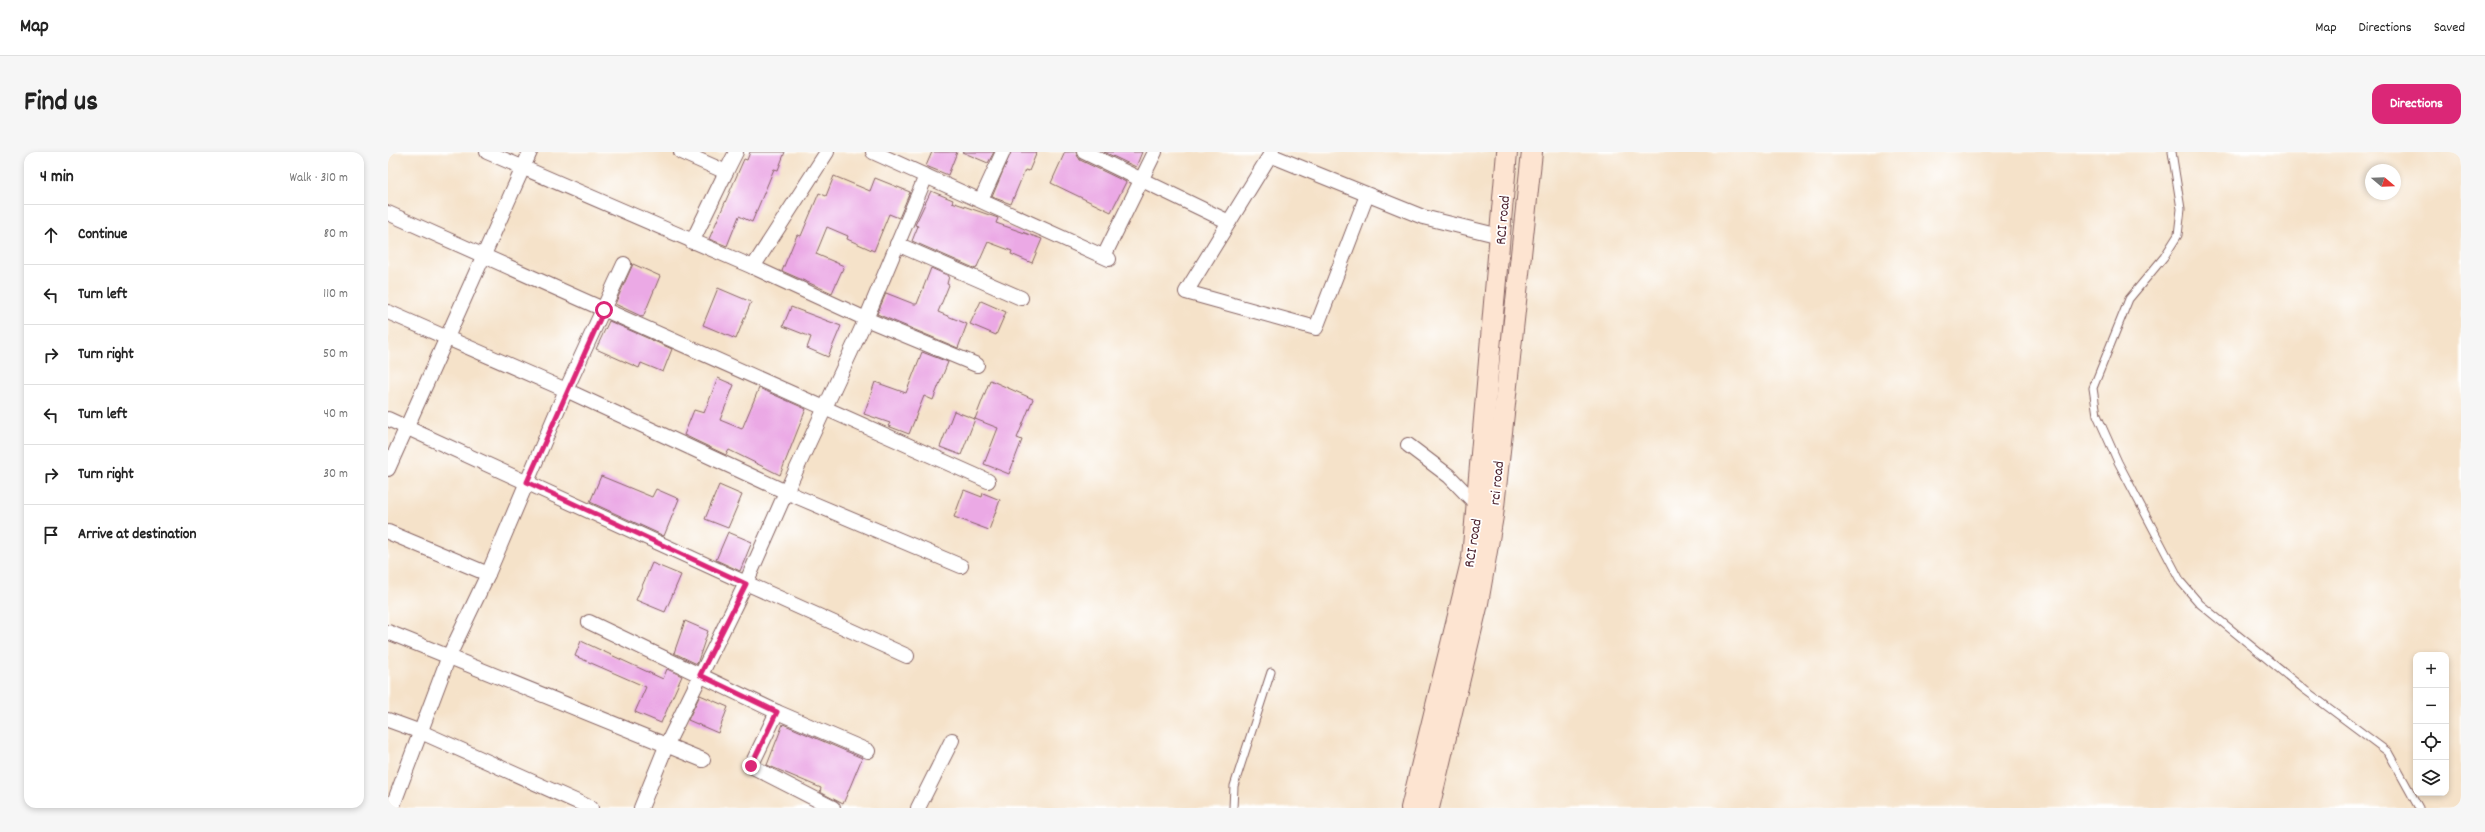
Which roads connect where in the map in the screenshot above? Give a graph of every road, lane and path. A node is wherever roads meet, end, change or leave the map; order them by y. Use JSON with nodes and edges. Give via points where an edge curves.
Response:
{"nodes":[{"id":1,"x":487,"y":152,"type":"edge"},
{"id":2,"x":530,"y":152,"type":"edge"},
{"id":3,"x":681,"y":152,"type":"edge"},
{"id":4,"x":736,"y":152,"type":"edge"},
{"id":5,"x":827,"y":152,"type":"edge"},
{"id":6,"x":873,"y":152,"type":"edge"},
{"id":7,"x":1003,"y":152,"type":"edge"},
{"id":8,"x":1084,"y":152,"type":"edge"},
{"id":9,"x":1155,"y":152,"type":"edge"},
{"id":10,"x":2172,"y":152,"type":"edge"},
{"id":11,"x":1271,"y":153,"type":"edge"},
{"id":12,"x":1507,"y":159,"type":"edge"},
{"id":13,"x":1531,"y":160,"type":"edge"},
{"id":14,"x":523,"y":168,"type":"junction"},
{"id":15,"x":726,"y":172,"type":"junction"},
{"id":16,"x":926,"y":176,"type":"junction"},
{"id":17,"x":1141,"y":179,"type":"junction"},
{"id":18,"x":1368,"y":195,"type":"junction"},
{"id":19,"x":981,"y":200,"type":"junction"},
{"id":20,"x":388,"y":213,"type":"edge"},
{"id":21,"x":1229,"y":222,"type":"junction"},
{"id":22,"x":1500,"y":236,"type":"junction"},
{"id":23,"x":692,"y":242,"type":"junction"},
{"id":24,"x":897,"y":244,"type":"junction"},
{"id":25,"x":484,"y":257,"type":"junction"},
{"id":26,"x":624,"y":264,"type":"dead end"},
{"id":27,"x":753,"y":267,"type":"junction"},
{"id":28,"x":1021,"y":298,"type":"dead end"},
{"id":29,"x":604,"y":310,"type":"junction"},
{"id":30,"x":388,"y":312,"type":"edge"},
{"id":31,"x":866,"y":319,"type":"junction"},
{"id":32,"x":448,"y":337,"type":"junction"},
{"id":33,"x":977,"y":365,"type":"dead end"},
{"id":34,"x":566,"y":390,"type":"junction"},
{"id":35,"x":825,"y":409,"type":"junction"},
{"id":36,"x":388,"y":420,"type":"edge"},
{"id":37,"x":407,"y":428,"type":"junction"},
{"id":38,"x":1408,"y":445,"type":"dead end"},
{"id":39,"x":388,"y":470,"type":"edge"},
{"id":40,"x":988,"y":481,"type":"dead end"},
{"id":41,"x":527,"y":482,"type":"junction"},
{"id":42,"x":786,"y":492,"type":"junction"},
{"id":43,"x":1478,"y":506,"type":"junction"},
{"id":44,"x":388,"y":532,"type":"edge"},
{"id":45,"x":961,"y":566,"type":"dead end"},
{"id":46,"x":488,"y":574,"type":"junction"},
{"id":47,"x":746,"y":584,"type":"junction"},
{"id":48,"x":588,"y":622,"type":"dead end"},
{"id":49,"x":388,"y":632,"type":"edge"},
{"id":50,"x":449,"y":656,"type":"junction"},
{"id":51,"x":907,"y":656,"type":"dead end"},
{"id":52,"x":1271,"y":672,"type":"dead end"},
{"id":53,"x":700,"y":675,"type":"junction"},
{"id":54,"x":777,"y":712,"type":"junction"},
{"id":55,"x":388,"y":720,"type":"edge"},
{"id":56,"x":1440,"y":724,"type":"junction"},
{"id":57,"x":420,"y":732,"type":"junction"},
{"id":58,"x":952,"y":740,"type":"dead end"},
{"id":59,"x":667,"y":744,"type":"junction"},
{"id":60,"x":868,"y":751,"type":"dead end"},
{"id":61,"x":703,"y":760,"type":"dead end"},
{"id":62,"x":394,"y":805,"type":"edge"},
{"id":63,"x":591,"y":808,"type":"edge"},
{"id":64,"x":642,"y":808,"type":"edge"},
{"id":65,"x":833,"y":808,"type":"edge"},
{"id":66,"x":918,"y":808,"type":"edge"},
{"id":67,"x":1234,"y":808,"type":"edge"},
{"id":68,"x":1411,"y":808,"type":"edge"},
{"id":69,"x":1429,"y":808,"type":"edge"},
{"id":70,"x":2419,"y":808,"type":"edge"}],
"edges":[{"from":1,"to":14,"type":"street"},
{"from":2,"to":14,"type":"street"},
{"from":3,"to":15,"type":"street"},
{"from":4,"to":15,"type":"street"},
{"from":5,"to":27,"type":"street"},
{"from":6,"to":16,"type":"street"},
{"from":7,"to":19,"type":"street"},
{"from":8,"to":17,"type":"street"},
{"from":9,"to":17,"type":"street"},
{"from":10,"to":70,"type":"lane","via":[[2181,209],[2178,235],[2164,257],[2128,299],[2093,388],[2097,415],[2118,462],[2181,582],[2200,604],[2305,690],[2388,752]]},
{"from":11,"to":18,"type":"street"},
{"from":11,"to":21,"type":"street"},
{"from":12,"to":13,"type":"main road"},
{"from":12,"to":22,"type":"main road","name":"RCI road"},
{"from":13,"to":56,"type":"main road","name":"rci road","via":[[1493,516],[1478,603]]},
{"from":14,"to":23,"type":"street"},
{"from":14,"to":25,"type":"street"},
{"from":15,"to":23,"type":"street"},
{"from":16,"to":19,"type":"street"},
{"from":16,"to":24,"type":"street"},
{"from":17,"to":19,"type":"street","via":[[1107,257]]},
{"from":17,"to":21,"type":"street"},
{"from":18,"to":21,"type":"street","via":[[1316,328],[1186,292]]},
{"from":18,"to":22,"type":"street","via":[[1423,217]]},
{"from":20,"to":25,"type":"street"},
{"from":22,"to":43,"type":"main road","name":"RCI road"},
{"from":23,"to":27,"type":"street"},
{"from":24,"to":28,"type":"street"},
{"from":24,"to":31,"type":"street"},
{"from":25,"to":29,"type":"street"},
{"from":25,"to":32,"type":"street"},
{"from":26,"to":29,"type":"street"},
{"from":27,"to":31,"type":"street"},
{"from":29,"to":34,"type":"street"},
{"from":29,"to":35,"type":"street"},
{"from":30,"to":32,"type":"street"},
{"from":31,"to":33,"type":"street"},
{"from":31,"to":35,"type":"street"},
{"from":32,"to":34,"type":"street"},
{"from":32,"to":37,"type":"street"},
{"from":34,"to":41,"type":"street"},
{"from":34,"to":42,"type":"street"},
{"from":35,"to":40,"type":"street"},
{"from":35,"to":42,"type":"street"},
{"from":36,"to":37,"type":"street"},
{"from":37,"to":39,"type":"street"},
{"from":37,"to":41,"type":"street"},
{"from":38,"to":43,"type":"street","via":[[1449,476]]},
{"from":41,"to":46,"type":"street"},
{"from":41,"to":47,"type":"street"},
{"from":42,"to":45,"type":"street"},
{"from":42,"to":47,"type":"street"},
{"from":43,"to":56,"type":"main road","name":"RCI road","via":[[1472,558]]},
{"from":44,"to":46,"type":"street"},
{"from":46,"to":50,"type":"street"},
{"from":47,"to":51,"type":"street"},
{"from":47,"to":53,"type":"street"},
{"from":48,"to":53,"type":"street"},
{"from":49,"to":50,"type":"street"},
{"from":50,"to":57,"type":"street"},
{"from":50,"to":59,"type":"street"},
{"from":52,"to":67,"type":"lane","via":[[1234,786]]},
{"from":53,"to":54,"type":"street"},
{"from":53,"to":59,"type":"street"},
{"from":54,"to":60,"type":"street"},
{"from":54,"to":65,"type":"street","via":[[751,766]]},
{"from":55,"to":57,"type":"street"},
{"from":56,"to":68,"type":"main road","name":"RCI road"},
{"from":56,"to":69,"type":"main road","name":"rci road"},
{"from":57,"to":62,"type":"street"},
{"from":57,"to":63,"type":"street"},
{"from":58,"to":66,"type":"street"},
{"from":59,"to":61,"type":"street"},
{"from":59,"to":64,"type":"street"}]}
